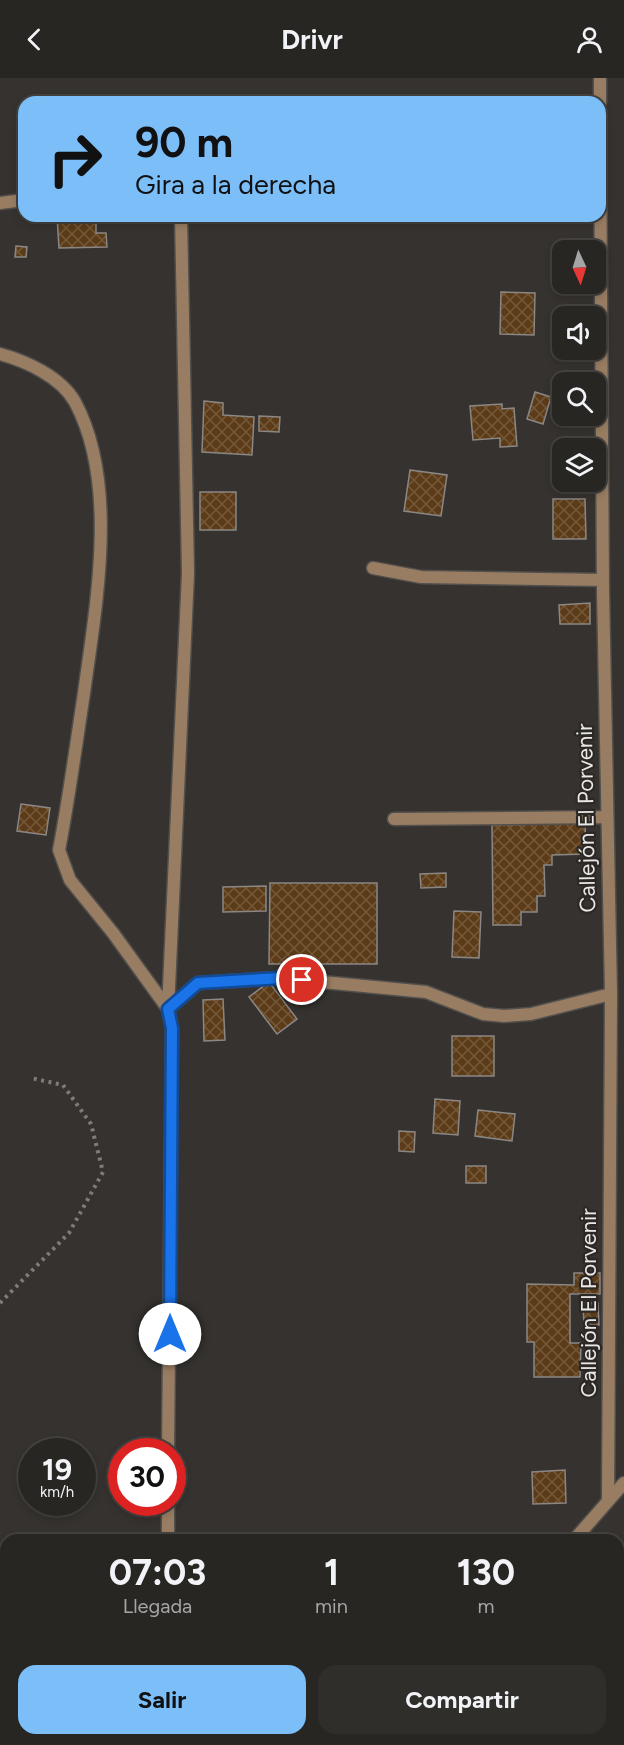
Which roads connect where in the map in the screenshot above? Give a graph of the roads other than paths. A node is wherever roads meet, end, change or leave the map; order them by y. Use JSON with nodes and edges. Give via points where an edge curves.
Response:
{"nodes":[{"id":1,"x":600,"y":78,"type":"edge"},
{"id":2,"x":600,"y":96,"type":"edge"},
{"id":3,"x":18,"y":201,"type":"edge"},
{"id":4,"x":0,"y":203,"type":"edge"},
{"id":5,"x":181,"y":222,"type":"edge"},
{"id":6,"x":601,"y":222,"type":"edge"},
{"id":7,"x":0,"y":354,"type":"edge"},
{"id":8,"x":373,"y":568,"type":"dead end"},
{"id":9,"x":603,"y":580,"type":"junction"},
{"id":10,"x":607,"y":817,"type":"junction"},
{"id":11,"x":394,"y":819,"type":"dead end"},
{"id":12,"x":611,"y":994,"type":"junction"},
{"id":13,"x":168,"y":1009,"type":"junction"},
{"id":14,"x":168,"y":1438,"type":"edge"},
{"id":15,"x":624,"y":1483,"type":"edge"},
{"id":16,"x":608,"y":1500,"type":"junction"},
{"id":17,"x":168,"y":1516,"type":"edge"},
{"id":18,"x":168,"y":1534,"type":"edge"},
{"id":19,"x":579,"y":1534,"type":"edge"}],
"edges":[{"from":1,"to":2,"type":"street"},
{"from":3,"to":4,"type":"street"},
{"from":5,"to":13,"type":"street","via":[[188,573]]},
{"from":6,"to":9,"type":"street","name":"Callejón El Porvenir"},
{"from":7,"to":13,"type":"street","via":[[49,375],[74,400],[89,438],[97,480],[102,524],[97,603],[59,850],[70,880]]},
{"from":8,"to":9,"type":"street","via":[[421,577]]},
{"from":9,"to":10,"type":"street","name":"Callejón El Porvenir"},
{"from":10,"to":11,"type":"street"},
{"from":10,"to":12,"type":"street","name":"Callejón El Porvenir"},
{"from":12,"to":13,"type":"street","via":[[531,1014],[504,1016],[483,1014],[426,992],[281,978],[198,983]]},
{"from":12,"to":16,"type":"street","name":"Callejón El Porvenir"},
{"from":13,"to":14,"type":"street","via":[[172,1028]]},
{"from":15,"to":16,"type":"street"},
{"from":16,"to":19,"type":"street"},
{"from":17,"to":18,"type":"street"}]}
